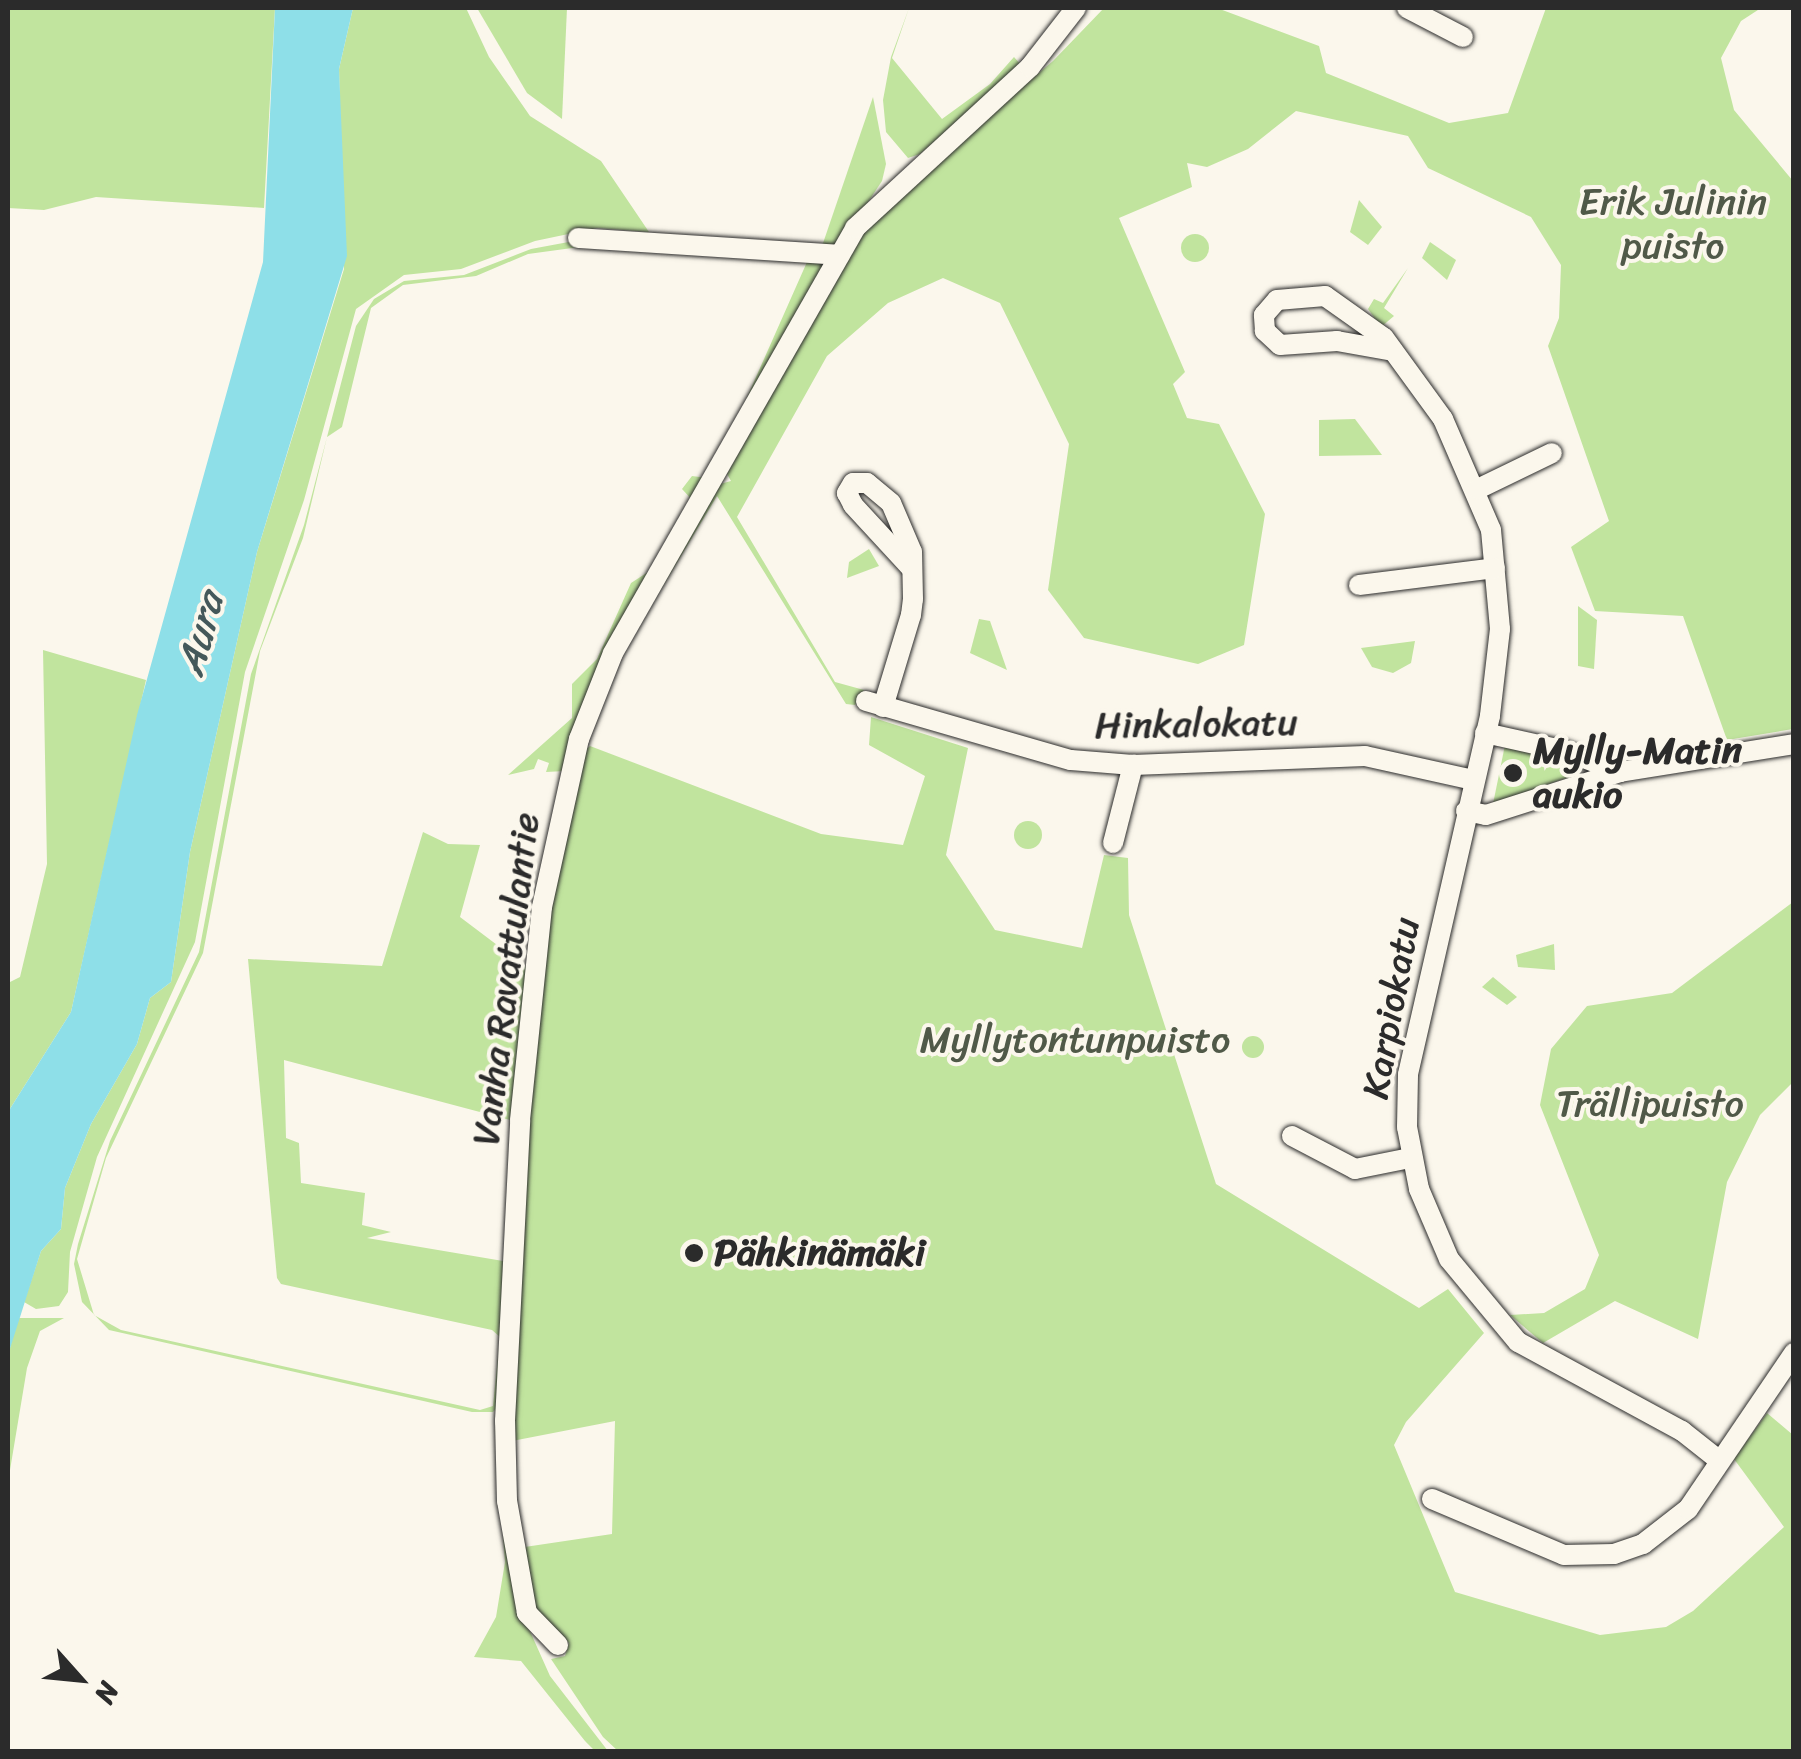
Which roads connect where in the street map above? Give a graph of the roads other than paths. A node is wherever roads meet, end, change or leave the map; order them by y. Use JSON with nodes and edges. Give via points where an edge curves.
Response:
{"nodes":[{"id":1,"x":1076,"y":8,"type":"edge"},
{"id":2,"x":1407,"y":8,"type":"edge"},
{"id":3,"x":1463,"y":37,"type":"dead end"},
{"id":4,"x":578,"y":238,"type":"dead end"},
{"id":5,"x":839,"y":255,"type":"junction"},
{"id":6,"x":1393,"y":351,"type":"junction"},
{"id":7,"x":1552,"y":452,"type":"dead end"},
{"id":8,"x":1478,"y":490,"type":"junction"},
{"id":9,"x":1495,"y":568,"type":"junction"},
{"id":10,"x":912,"y":569,"type":"dead end"},
{"id":11,"x":1359,"y":585,"type":"dead end"},
{"id":12,"x":1485,"y":733,"type":"junction"},
{"id":13,"x":1794,"y":744,"type":"edge"},
{"id":14,"x":1590,"y":760,"type":"junction"},
{"id":15,"x":1133,"y":765,"type":"junction"},
{"id":16,"x":1620,"y":772,"type":"junction"},
{"id":17,"x":1473,"y":780,"type":"junction"},
{"id":18,"x":1590,"y":784,"type":"junction"},
{"id":19,"x":1466,"y":811,"type":"junction"},
{"id":20,"x":1113,"y":843,"type":"dead end"},
{"id":21,"x":1292,"y":1136,"type":"dead end"},
{"id":22,"x":1410,"y":1158,"type":"junction"},
{"id":23,"x":1794,"y":1353,"type":"edge"},
{"id":24,"x":1720,"y":1460,"type":"junction"},
{"id":25,"x":1432,"y":1499,"type":"dead end"},
{"id":26,"x":558,"y":1645,"type":"dead end"}],
"edges":[{"from":1,"to":5,"type":"street","name":"Vanha Ravattulantie","via":[[1016,80],[866,215]]},
{"from":2,"to":3,"type":"street"},
{"from":4,"to":5,"type":"street"},
{"from":5,"to":26,"type":"street","name":"Vanha Ravattulantie","via":[[600,680],[556,830],[520,1120],[505,1421],[507,1501],[526,1612]]},
{"from":6,"to":6,"type":"street","name":"Karpiokatu","via":[[1337,342],[1280,345],[1267,336],[1264,315],[1277,300],[1324,296],[1357,314]]},
{"from":6,"to":8,"type":"street","name":"Karpiokatu","via":[[1443,419]]},
{"from":7,"to":8,"type":"street"},
{"from":8,"to":9,"type":"street","name":"Karpiokatu"},
{"from":9,"to":11,"type":"street"},
{"from":9,"to":12,"type":"street","name":"Karpiokatu","via":[[1500,629]]},
{"from":10,"to":15,"type":"street","name":"Hinkalokatu","via":[[911,616],[874,704],[1034,753]]},
{"from":12,"to":14,"type":"street"},
{"from":12,"to":17,"type":"street","name":"Karpiokatu"},
{"from":13,"to":16,"type":"street"},
{"from":14,"to":16,"type":"street"},
{"from":14,"to":18,"type":"street"},
{"from":15,"to":17,"type":"street","name":"Hinkalokatu","via":[[1366,756]]},
{"from":15,"to":20,"type":"street"},
{"from":16,"to":18,"type":"street"},
{"from":17,"to":19,"type":"street","name":"Karpiokatu"},
{"from":18,"to":19,"type":"street","via":[[1486,815]]},
{"from":19,"to":22,"type":"street","name":"Karpiokatu","via":[[1413,1036],[1406,1098]]},
{"from":21,"to":22,"type":"street","via":[[1355,1169]]},
{"from":22,"to":24,"type":"street","name":"Karpiokatu","via":[[1449,1259],[1518,1342],[1682,1431]]},
{"from":23,"to":24,"type":"street"},
{"from":24,"to":25,"type":"street","via":[[1678,1520],[1614,1554],[1551,1552]]}]}
